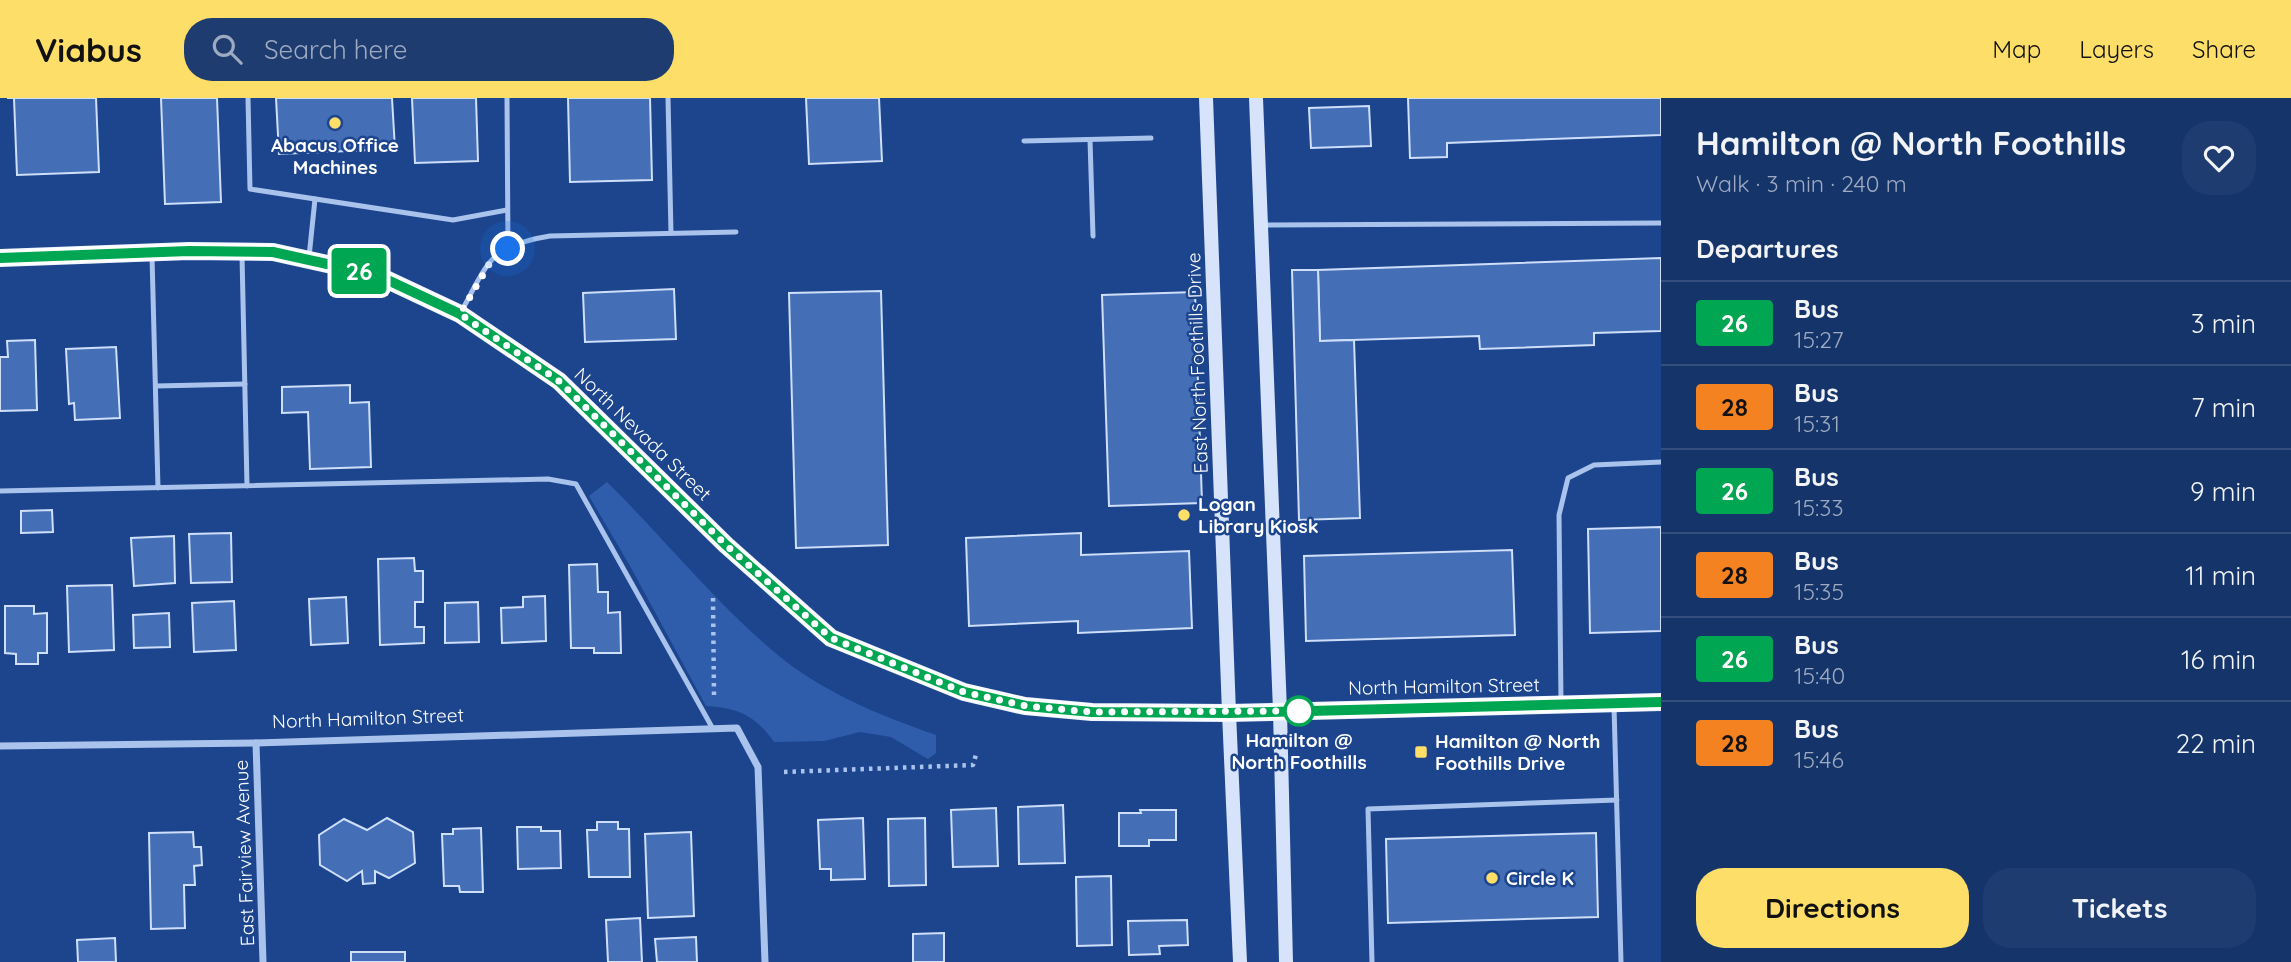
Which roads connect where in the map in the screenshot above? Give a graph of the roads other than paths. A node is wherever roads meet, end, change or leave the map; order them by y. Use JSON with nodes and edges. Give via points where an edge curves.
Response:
{"nodes":[{"id":1,"x":248,"y":98,"type":"edge"},
{"id":2,"x":507,"y":98,"type":"edge"},
{"id":3,"x":668,"y":98,"type":"edge"},
{"id":4,"x":1206,"y":98,"type":"edge"},
{"id":5,"x":1256,"y":98,"type":"edge"},
{"id":6,"x":1151,"y":138,"type":"dead end"},
{"id":7,"x":1090,"y":139,"type":"junction"},
{"id":8,"x":1024,"y":141,"type":"dead end"},
{"id":9,"x":315,"y":199,"type":"junction"},
{"id":10,"x":507,"y":210,"type":"junction"},
{"id":11,"x":1661,"y":223,"type":"edge"},
{"id":12,"x":1261,"y":225,"type":"junction"},
{"id":13,"x":736,"y":232,"type":"dead end"},
{"id":14,"x":671,"y":233,"type":"junction"},
{"id":15,"x":1093,"y":236,"type":"dead end"},
{"id":16,"x":508,"y":249,"type":"junction"},
{"id":17,"x":242,"y":252,"type":"junction"},
{"id":18,"x":152,"y":253,"type":"junction"},
{"id":19,"x":0,"y":258,"type":"edge"},
{"id":20,"x":309,"y":260,"type":"junction"},
{"id":21,"x":460,"y":314,"type":"junction"},
{"id":22,"x":245,"y":384,"type":"junction"},
{"id":23,"x":156,"y":386,"type":"junction"},
{"id":24,"x":1661,"y":462,"type":"edge"},
{"id":25,"x":247,"y":486,"type":"junction"},
{"id":26,"x":158,"y":488,"type":"junction"},
{"id":27,"x":0,"y":491,"type":"edge"},
{"id":28,"x":1661,"y":702,"type":"edge"},
{"id":29,"x":1614,"y":703,"type":"junction"},
{"id":30,"x":1562,"y":705,"type":"junction"},
{"id":31,"x":1280,"y":712,"type":"junction"},
{"id":32,"x":1229,"y":713,"type":"junction"},
{"id":33,"x":713,"y":729,"type":"junction"},
{"id":34,"x":256,"y":743,"type":"junction"},
{"id":35,"x":0,"y":746,"type":"edge"},
{"id":36,"x":1617,"y":800,"type":"junction"},
{"id":37,"x":263,"y":962,"type":"edge"},
{"id":38,"x":765,"y":962,"type":"edge"},
{"id":39,"x":1240,"y":962,"type":"edge"},
{"id":40,"x":1286,"y":962,"type":"edge"},
{"id":41,"x":1372,"y":962,"type":"edge"},
{"id":42,"x":1621,"y":962,"type":"edge"}],
"edges":[{"from":1,"to":9,"type":"lane","via":[[250,189]]},
{"from":2,"to":10,"type":"lane"},
{"from":3,"to":14,"type":"lane"},
{"from":4,"to":32,"type":"main road","name":"East North Foothills Drive"},
{"from":5,"to":12,"type":"main road"},
{"from":6,"to":7,"type":"lane"},
{"from":7,"to":8,"type":"lane"},
{"from":7,"to":15,"type":"lane"},
{"from":9,"to":10,"type":"lane","via":[[453,220]]},
{"from":9,"to":20,"type":"lane"},
{"from":10,"to":16,"type":"lane"},
{"from":11,"to":12,"type":"lane"},
{"from":12,"to":31,"type":"main road"},
{"from":13,"to":14,"type":"lane"},
{"from":14,"to":16,"type":"lane","via":[[550,236]]},
{"from":16,"to":21,"type":"lane","via":[[491,261]]},
{"from":17,"to":18,"type":"main road","name":"North Nevada Street"},
{"from":17,"to":20,"type":"main road","name":"North Nevada Street","via":[[273,252]]},
{"from":17,"to":22,"type":"lane"},
{"from":18,"to":19,"type":"main road","name":"North Nevada Street"},
{"from":18,"to":23,"type":"lane"},
{"from":20,"to":21,"type":"main road","name":"North Nevada Street","via":[[377,275]]},
{"from":21,"to":32,"type":"main road","name":"North Nevada Street","via":[[559,381],[726,545],[831,638],[964,692],[1026,706],[1092,712]]},
{"from":22,"to":23,"type":"lane"},
{"from":22,"to":25,"type":"lane"},
{"from":23,"to":26,"type":"lane"},
{"from":24,"to":30,"type":"lane","via":[[1594,465],[1568,478],[1559,515]]},
{"from":25,"to":26,"type":"lane"},
{"from":25,"to":33,"type":"lane","via":[[548,479],[576,484]]},
{"from":26,"to":27,"type":"lane"},
{"from":28,"to":29,"type":"main road","name":"North Hamilton Street"},
{"from":29,"to":30,"type":"main road","name":"North Hamilton Street"},
{"from":29,"to":36,"type":"lane"},
{"from":30,"to":31,"type":"main road","name":"North Hamilton Street"},
{"from":31,"to":32,"type":"main road","name":"North Hamilton Street"},
{"from":31,"to":40,"type":"main road"},
{"from":32,"to":39,"type":"main road","name":"East North Foothills Drive"},
{"from":33,"to":34,"type":"street","name":"North Hamilton Street"},
{"from":33,"to":38,"type":"street","name":"North Hamilton Street","via":[[737,729],[758,767]]},
{"from":34,"to":35,"type":"street","name":"North Hamilton Street"},
{"from":34,"to":37,"type":"street","name":"East Fairview Avenue"},
{"from":36,"to":41,"type":"lane","via":[[1368,809]]},
{"from":36,"to":42,"type":"lane"}]}
